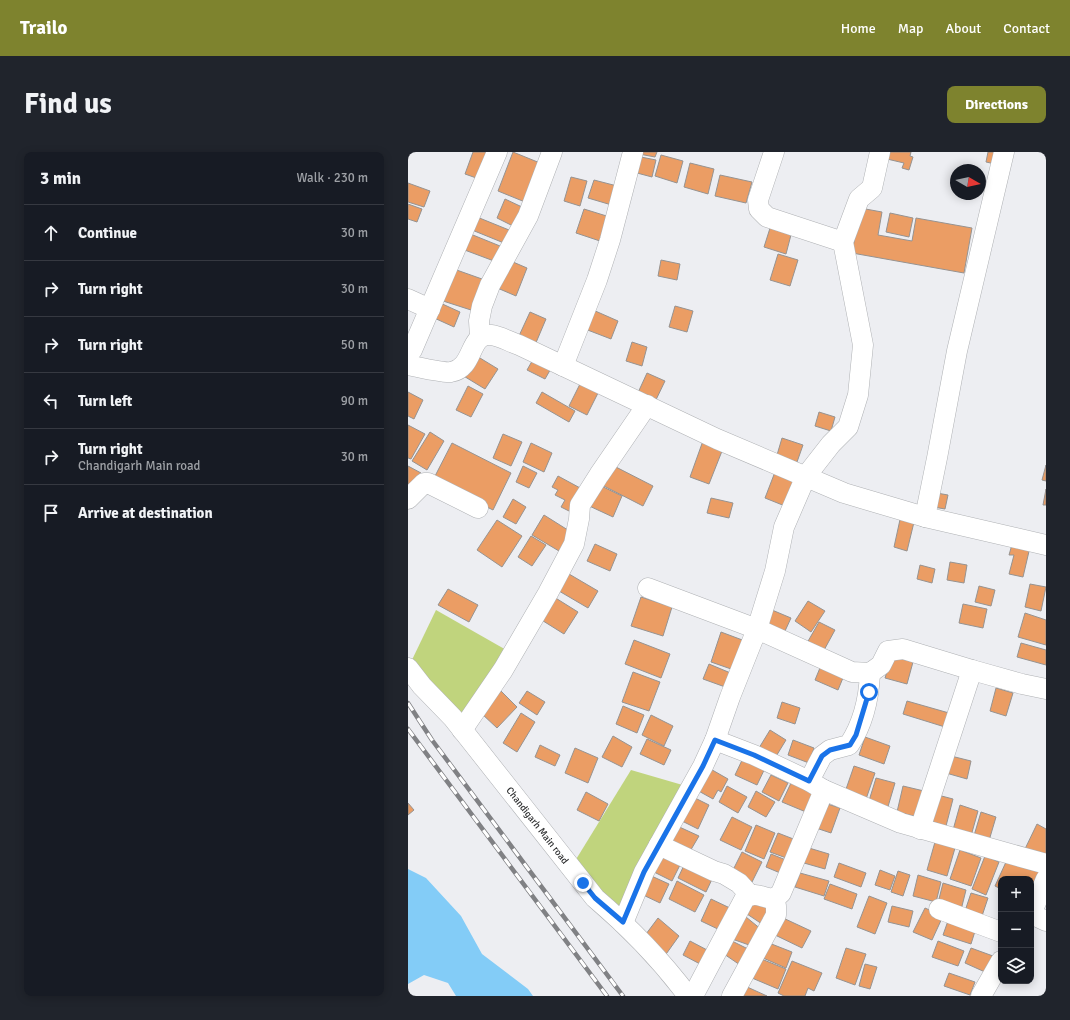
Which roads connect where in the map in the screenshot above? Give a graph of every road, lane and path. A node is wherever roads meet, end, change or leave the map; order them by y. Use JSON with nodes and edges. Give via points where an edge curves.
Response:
{"nodes":[{"id":1,"x":497,"y":152,"type":"edge"},
{"id":2,"x":552,"y":152,"type":"edge"},
{"id":3,"x":633,"y":152,"type":"edge"},
{"id":4,"x":774,"y":152,"type":"edge"},
{"id":5,"x":880,"y":152,"type":"edge"},
{"id":6,"x":1004,"y":152,"type":"edge"},
{"id":7,"x":843,"y":242,"type":"junction"},
{"id":8,"x":408,"y":299,"type":"edge"},
{"id":9,"x":430,"y":309,"type":"junction"},
{"id":10,"x":480,"y":337,"type":"junction"},
{"id":11,"x":408,"y":355,"type":"edge"},
{"id":12,"x":408,"y":365,"type":"edge"},
{"id":13,"x":563,"y":366,"type":"junction"},
{"id":14,"x":647,"y":405,"type":"junction"},
{"id":15,"x":806,"y":476,"type":"junction"},
{"id":16,"x":408,"y":499,"type":"edge"},
{"id":17,"x":478,"y":508,"type":"dead end"},
{"id":18,"x":925,"y":517,"type":"junction"},
{"id":19,"x":1046,"y":545,"type":"edge"},
{"id":20,"x":648,"y":588,"type":"dead end"},
{"id":21,"x":757,"y":629,"type":"junction"},
{"id":22,"x":408,"y":668,"type":"edge"},
{"id":23,"x":972,"y":670,"type":"junction"},
{"id":24,"x":870,"y":673,"type":"junction"},
{"id":25,"x":1046,"y":689,"type":"edge"},
{"id":26,"x":462,"y":730,"type":"junction"},
{"id":27,"x":715,"y":740,"type":"junction"},
{"id":28,"x":817,"y":786,"type":"junction"},
{"id":29,"x":920,"y":829,"type":"junction"},
{"id":30,"x":659,"y":845,"type":"junction"},
{"id":31,"x":1046,"y":864,"type":"edge"},
{"id":32,"x":1046,"y":879,"type":"edge"},
{"id":33,"x":750,"y":895,"type":"junction"},
{"id":34,"x":773,"y":899,"type":"junction"},
{"id":35,"x":939,"y":909,"type":"dead end"},
{"id":36,"x":1032,"y":912,"type":"edge"},
{"id":37,"x":1034,"y":915,"type":"edge"},
{"id":38,"x":1046,"y":921,"type":"edge"},
{"id":39,"x":623,"y":922,"type":"junction"},
{"id":40,"x":998,"y":931,"type":"edge"},
{"id":41,"x":998,"y":966,"type":"edge"},
{"id":42,"x":688,"y":996,"type":"edge"},
{"id":43,"x":693,"y":996,"type":"edge"},
{"id":44,"x":732,"y":996,"type":"edge"},
{"id":45,"x":980,"y":996,"type":"edge"}],
"edges":[{"from":1,"to":9,"type":"street"},
{"from":2,"to":10,"type":"street","via":[[528,216],[490,285],[479,321]]},
{"from":3,"to":13,"type":"street","via":[[597,280]]},
{"from":4,"to":7,"type":"street","via":[[758,200],[759,209],[767,217]]},
{"from":5,"to":7,"type":"street","via":[[872,188],[859,199]]},
{"from":6,"to":18,"type":"street","via":[[957,351]]},
{"from":7,"to":15,"type":"street","via":[[863,345],[858,395],[848,427]]},
{"from":8,"to":9,"type":"street"},
{"from":9,"to":11,"type":"street"},
{"from":10,"to":12,"type":"street","via":[[464,364],[450,372]]},
{"from":10,"to":13,"type":"street","via":[[499,337]]},
{"from":13,"to":14,"type":"street"},
{"from":14,"to":15,"type":"street","via":[[717,439]]},
{"from":14,"to":26,"type":"street","via":[[580,505],[574,544],[508,662]]},
{"from":15,"to":18,"type":"street","via":[[844,492]]},
{"from":15,"to":21,"type":"street","via":[[784,527],[775,571]]},
{"from":16,"to":17,"type":"street","via":[[428,482]]},
{"from":18,"to":19,"type":"street"},
{"from":20,"to":21,"type":"street"},
{"from":21,"to":24,"type":"street","via":[[852,672]]},
{"from":21,"to":27,"type":"street"},
{"from":22,"to":26,"type":"street","name":"Chandigarh Main road"},
{"from":23,"to":24,"type":"street","via":[[903,649],[888,652],[881,665]]},
{"from":23,"to":25,"type":"street"},
{"from":23,"to":29,"type":"street"},
{"from":24,"to":28,"type":"street","via":[[869,692],[856,735],[850,745],[830,750],[822,756]]},
{"from":26,"to":39,"type":"street","name":"Chandigarh Main road","via":[[595,898]]},
{"from":27,"to":28,"type":"street","via":[[754,755]]},
{"from":27,"to":30,"type":"street"},
{"from":28,"to":29,"type":"street"},
{"from":28,"to":34,"type":"street","via":[[781,894]]},
{"from":29,"to":31,"type":"street"},
{"from":30,"to":33,"type":"street","via":[[724,874],[739,883]]},
{"from":30,"to":39,"type":"street","via":[[644,872]]},
{"from":32,"to":36,"type":"street"},
{"from":33,"to":34,"type":"street"},
{"from":33,"to":43,"type":"street","via":[[745,898]]},
{"from":34,"to":44,"type":"street","via":[[776,915]]},
{"from":35,"to":40,"type":"street"},
{"from":37,"to":38,"type":"street"},
{"from":39,"to":42,"type":"street","name":"Chandigarh Main road"},
{"from":41,"to":45,"type":"street"}]}
